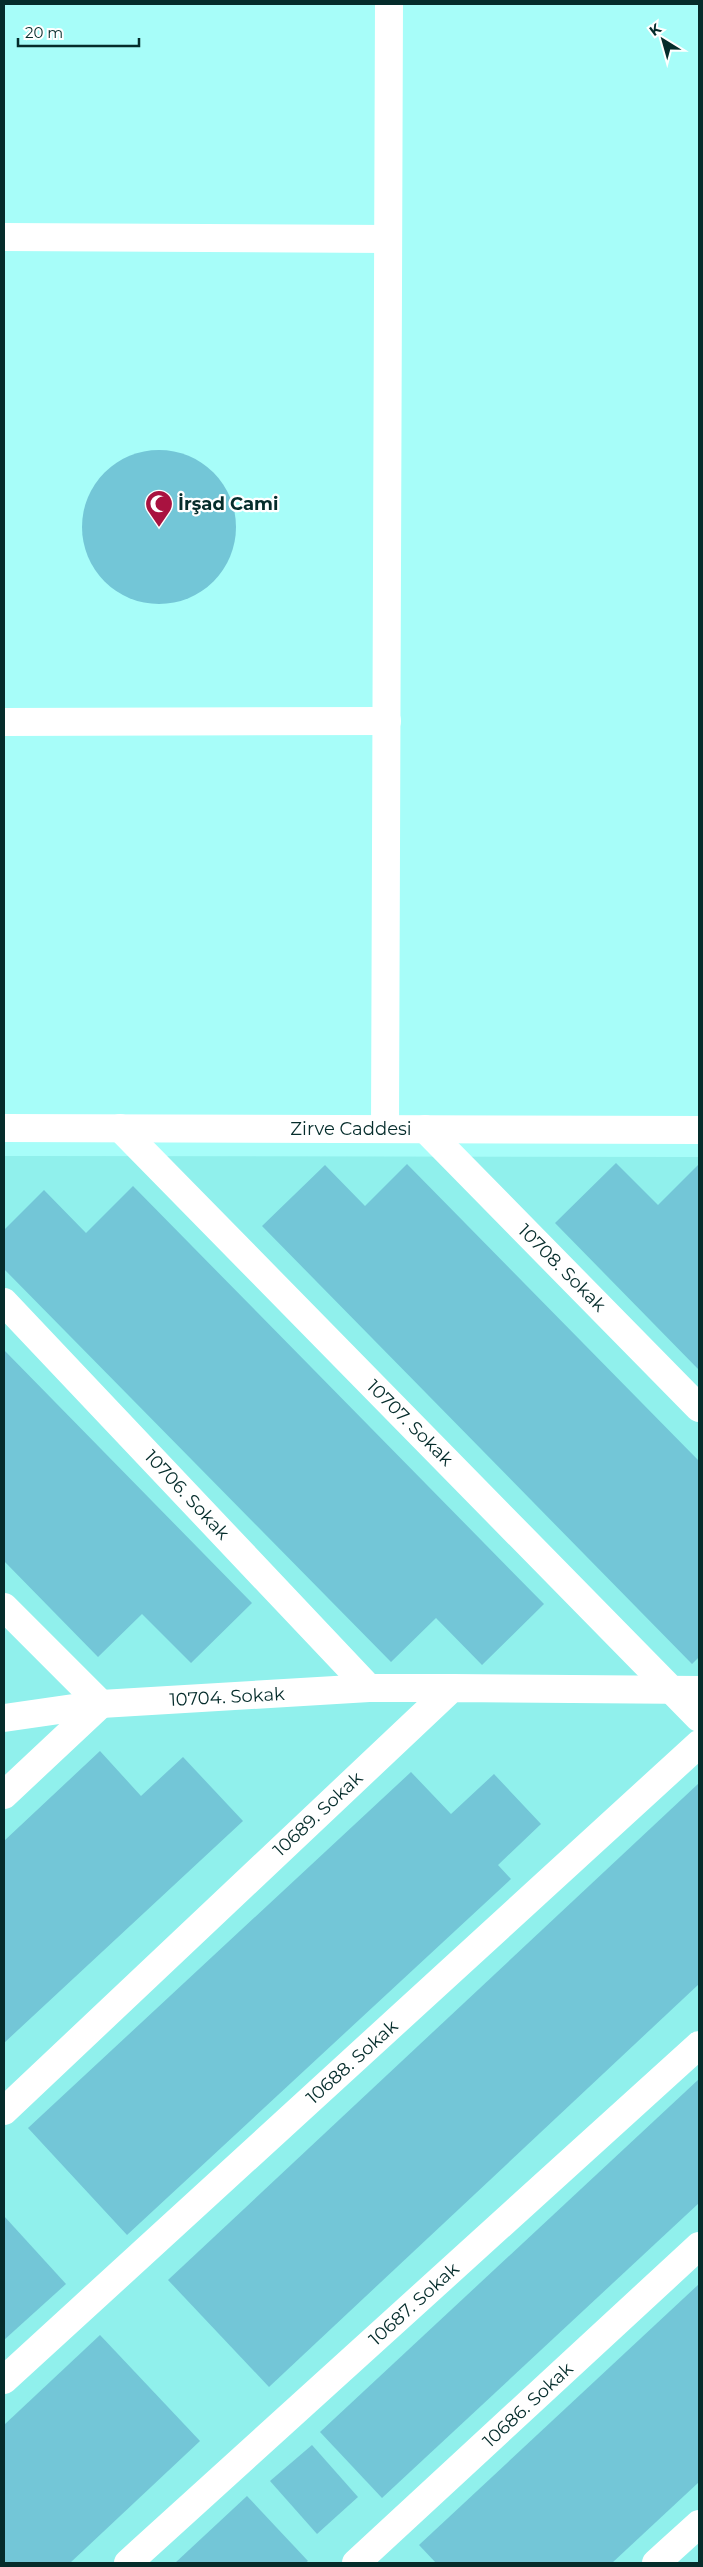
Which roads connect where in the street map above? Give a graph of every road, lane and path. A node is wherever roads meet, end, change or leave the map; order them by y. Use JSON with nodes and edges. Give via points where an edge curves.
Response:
{"nodes":[{"id":1,"x":389,"y":4,"type":"edge"},
{"id":2,"x":4,"y":237,"type":"edge"},
{"id":3,"x":388,"y":238,"type":"junction"},
{"id":4,"x":387,"y":720,"type":"junction"},
{"id":5,"x":4,"y":722,"type":"edge"},
{"id":6,"x":4,"y":1128,"type":"edge"},
{"id":7,"x":120,"y":1128,"type":"junction"},
{"id":8,"x":386,"y":1129,"type":"junction"},
{"id":9,"x":426,"y":1129,"type":"junction"},
{"id":10,"x":699,"y":1130,"type":"edge"},
{"id":11,"x":4,"y":1302,"type":"edge"},
{"id":12,"x":699,"y":1408,"type":"edge"},
{"id":13,"x":4,"y":1607,"type":"edge"},
{"id":14,"x":370,"y":1688,"type":"junction"},
{"id":15,"x":452,"y":1688,"type":"junction"},
{"id":16,"x":672,"y":1690,"type":"junction"},
{"id":17,"x":699,"y":1690,"type":"edge"},
{"id":18,"x":100,"y":1704,"type":"junction"},
{"id":19,"x":4,"y":1718,"type":"edge"},
{"id":20,"x":699,"y":1718,"type":"edge"},
{"id":21,"x":699,"y":1744,"type":"edge"},
{"id":22,"x":4,"y":1795,"type":"edge"},
{"id":23,"x":699,"y":2045,"type":"edge"},
{"id":24,"x":4,"y":2111,"type":"edge"},
{"id":25,"x":699,"y":2246,"type":"edge"},
{"id":26,"x":4,"y":2380,"type":"edge"},
{"id":27,"x":699,"y":2524,"type":"edge"},
{"id":28,"x":128,"y":2563,"type":"edge"},
{"id":29,"x":356,"y":2563,"type":"edge"},
{"id":30,"x":656,"y":2563,"type":"edge"}],
"edges":[{"from":1,"to":3,"type":"street"},
{"from":2,"to":3,"type":"street"},
{"from":3,"to":4,"type":"street"},
{"from":4,"to":5,"type":"street"},
{"from":4,"to":8,"type":"street"},
{"from":6,"to":7,"type":"street","name":"Zirve Caddesi"},
{"from":7,"to":8,"type":"street","name":"Zirve Caddesi"},
{"from":7,"to":16,"type":"street","name":"10707. Sokak"},
{"from":8,"to":9,"type":"street","name":"Zirve Caddesi"},
{"from":9,"to":10,"type":"street","name":"Zirve Caddesi"},
{"from":9,"to":12,"type":"street","name":"10708. Sokak"},
{"from":11,"to":14,"type":"street","name":"10706. Sokak"},
{"from":13,"to":18,"type":"street"},
{"from":14,"to":15,"type":"street","name":"10704. Sokak"},
{"from":14,"to":18,"type":"street","name":"10704. Sokak"},
{"from":15,"to":16,"type":"street"},
{"from":15,"to":24,"type":"street","name":"10689. Sokak"},
{"from":16,"to":17,"type":"street"},
{"from":16,"to":20,"type":"street","name":"10707. Sokak"},
{"from":18,"to":19,"type":"street","name":"10704. Sokak"},
{"from":18,"to":22,"type":"street"},
{"from":21,"to":26,"type":"street","name":"10688. Sokak"},
{"from":23,"to":28,"type":"street","name":"10687. Sokak"},
{"from":25,"to":29,"type":"street","name":"10686. Sokak"},
{"from":27,"to":30,"type":"street"}]}
